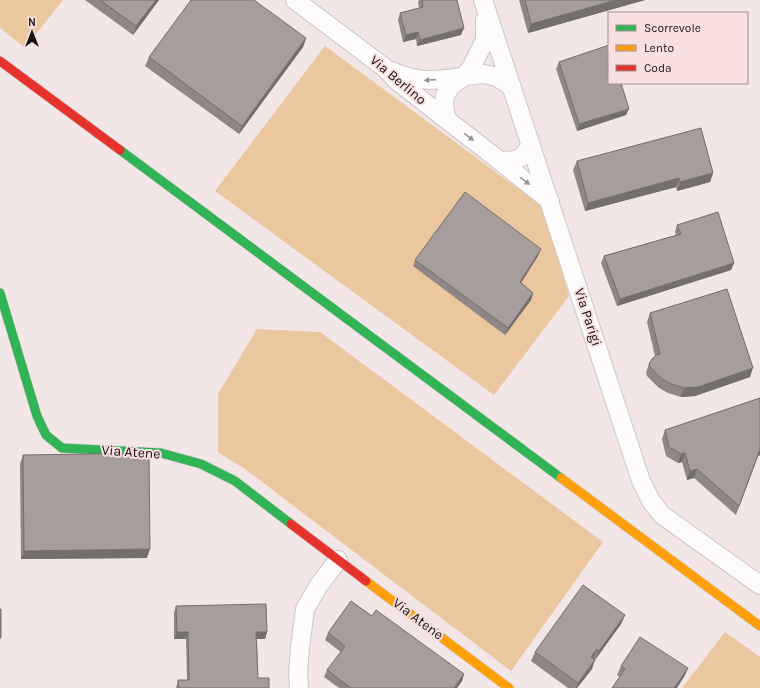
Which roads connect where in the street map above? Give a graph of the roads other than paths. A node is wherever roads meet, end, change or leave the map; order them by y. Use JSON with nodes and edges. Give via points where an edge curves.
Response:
{"nodes":[{"id":1,"x":295,"y":0,"type":"edge"},
{"id":2,"x":484,"y":4,"type":"edge"},
{"id":3,"x":0,"y":61,"type":"edge"},
{"id":4,"x":385,"y":68,"type":"junction"},
{"id":5,"x":464,"y":76,"type":"junction"},
{"id":6,"x":512,"y":87,"type":"junction"},
{"id":7,"x":446,"y":118,"type":"junction"},
{"id":8,"x":531,"y":145,"type":"junction"},
{"id":9,"x":500,"y":161,"type":"junction"},
{"id":10,"x":550,"y":201,"type":"junction"},
{"id":11,"x":0,"y":292,"type":"edge"},
{"id":12,"x":338,"y":560,"type":"junction"},
{"id":13,"x":760,"y":585,"type":"edge"},
{"id":14,"x":760,"y":626,"type":"edge"},
{"id":15,"x":499,"y":685,"type":"edge"},
{"id":16,"x":299,"y":688,"type":"edge"}],
"edges":[{"from":1,"to":4,"type":"street","name":"Via Berlino"},
{"from":2,"to":5,"type":"street","via":[[485,40]]},
{"from":2,"to":6,"type":"street","name":"Via Parigi"},
{"from":3,"to":14,"type":"main road"},
{"from":5,"to":4,"type":"street","one_way":true,"via":[[423,80]]},
{"from":4,"to":7,"type":"street","name":"Via Berlino","via":[[397,81]]},
{"from":5,"to":6,"type":"street","via":[[484,74],[496,77]]},
{"from":5,"to":7,"type":"street","via":[[452,85],[445,95]]},
{"from":6,"to":8,"type":"street","name":"Via Parigi"},
{"from":7,"to":9,"type":"street","name":"Via Berlino","one_way":true},
{"from":8,"to":9,"type":"street","via":[[521,158]]},
{"from":8,"to":10,"type":"street","name":"Via Parigi"},
{"from":9,"to":10,"type":"street","name":"Via Berlino","one_way":true},
{"from":10,"to":13,"type":"street","name":"Via Parigi","via":[[641,481],[651,501],[662,515]]},
{"from":11,"to":12,"type":"main road","name":"Via Atene","via":[[37,416],[46,435],[62,448],[161,453],[202,464],[235,481]]},
{"from":12,"to":15,"type":"main road","name":"Via Atene"},
{"from":12,"to":16,"type":"street","via":[[319,585],[305,610],[298,667]]}]}
